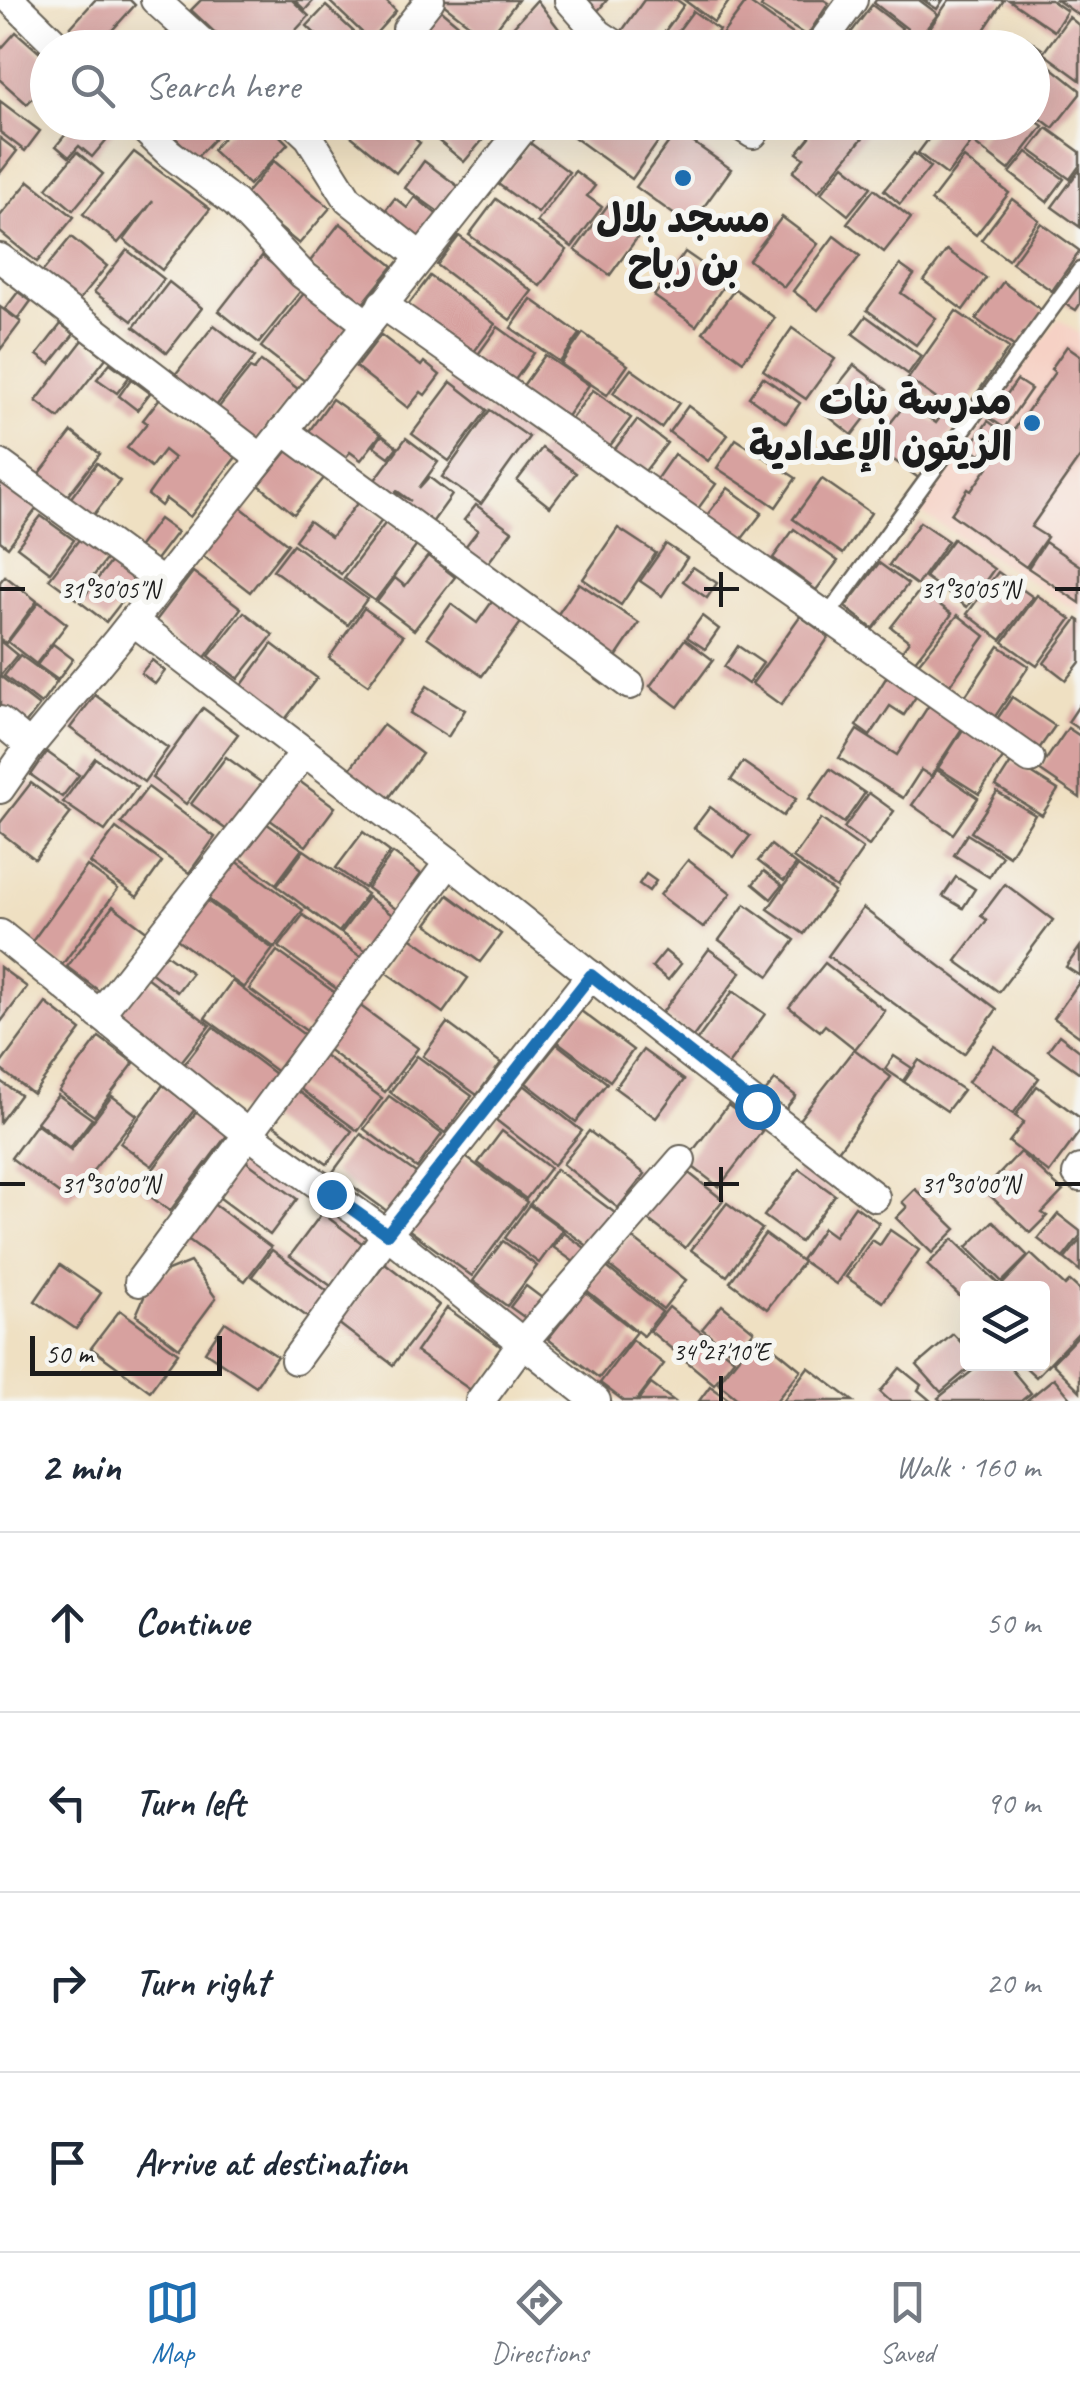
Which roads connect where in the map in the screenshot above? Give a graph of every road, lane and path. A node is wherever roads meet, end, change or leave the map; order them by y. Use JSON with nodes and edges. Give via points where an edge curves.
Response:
{"nodes":[{"id":1,"x":11,"y":0,"type":"edge"},
{"id":2,"x":155,"y":0,"type":"edge"},
{"id":3,"x":430,"y":0,"type":"edge"},
{"id":4,"x":570,"y":0,"type":"edge"},
{"id":5,"x":854,"y":0,"type":"edge"},
{"id":6,"x":42,"y":30,"type":"edge"},
{"id":7,"x":188,"y":30,"type":"edge"},
{"id":8,"x":407,"y":30,"type":"dead end"},
{"id":9,"x":592,"y":30,"type":"edge"},
{"id":10,"x":832,"y":30,"type":"edge"},
{"id":11,"x":156,"y":140,"type":"edge"},
{"id":12,"x":311,"y":140,"type":"edge"},
{"id":13,"x":514,"y":140,"type":"edge"},
{"id":14,"x":421,"y":257,"type":"junction"},
{"id":15,"x":0,"y":258,"type":"edge"},
{"id":16,"x":1080,"y":270,"type":"edge"},
{"id":17,"x":375,"y":314,"type":"junction"},
{"id":18,"x":282,"y":430,"type":"junction"},
{"id":19,"x":260,"y":457,"type":"junction"},
{"id":20,"x":0,"y":464,"type":"edge"},
{"id":21,"x":162,"y":583,"type":"junction"},
{"id":22,"x":828,"y":615,"type":"junction"},
{"id":23,"x":133,"y":621,"type":"junction"},
{"id":24,"x":630,"y":685,"type":"dead end"},
{"id":25,"x":0,"y":722,"type":"edge"},
{"id":26,"x":30,"y":746,"type":"junction"},
{"id":27,"x":304,"y":752,"type":"junction"},
{"id":28,"x":1030,"y":759,"type":"dead end"},
{"id":29,"x":0,"y":789,"type":"edge"},
{"id":30,"x":449,"y":862,"type":"junction"},
{"id":31,"x":0,"y":934,"type":"edge"},
{"id":32,"x":591,"y":975,"type":"junction"},
{"id":33,"x":100,"y":1015,"type":"junction"},
{"id":34,"x":248,"y":1134,"type":"junction"},
{"id":35,"x":681,"y":1160,"type":"dead end"},
{"id":36,"x":1080,"y":1168,"type":"edge"},
{"id":37,"x":1080,"y":1177,"type":"edge"},
{"id":38,"x":875,"y":1197,"type":"dead end"},
{"id":39,"x":387,"y":1234,"type":"junction"},
{"id":40,"x":139,"y":1282,"type":"dead end"},
{"id":41,"x":524,"y":1341,"type":"junction"},
{"id":42,"x":295,"y":1360,"type":"dead end"},
{"id":43,"x":480,"y":1401,"type":"edge"},
{"id":44,"x":596,"y":1401,"type":"edge"}],
"edges":[{"from":1,"to":6,"type":"street"},
{"from":2,"to":7,"type":"street"},
{"from":3,"to":8,"type":"street"},
{"from":4,"to":9,"type":"street"},
{"from":5,"to":10,"type":"street"},
{"from":11,"to":17,"type":"street","via":[[246,214],[302,274]]},
{"from":12,"to":14,"type":"street","via":[[348,199]]},
{"from":13,"to":14,"type":"street"},
{"from":14,"to":17,"type":"street"},
{"from":15,"to":19,"type":"street"},
{"from":16,"to":22,"type":"lane"},
{"from":17,"to":18,"type":"street"},
{"from":17,"to":22,"type":"street"},
{"from":18,"to":19,"type":"street"},
{"from":18,"to":24,"type":"street"},
{"from":19,"to":21,"type":"street"},
{"from":20,"to":21,"type":"street"},
{"from":21,"to":23,"type":"street"},
{"from":22,"to":28,"type":"street"},
{"from":23,"to":26,"type":"street"},
{"from":23,"to":27,"type":"street"},
{"from":25,"to":26,"type":"street"},
{"from":26,"to":29,"type":"street"},
{"from":27,"to":30,"type":"street"},
{"from":27,"to":33,"type":"street"},
{"from":30,"to":32,"type":"street"},
{"from":30,"to":34,"type":"street"},
{"from":31,"to":33,"type":"street"},
{"from":32,"to":38,"type":"street"},
{"from":32,"to":39,"type":"street"},
{"from":33,"to":34,"type":"street"},
{"from":34,"to":39,"type":"street"},
{"from":34,"to":40,"type":"street"},
{"from":35,"to":41,"type":"street"},
{"from":36,"to":37,"type":"street"},
{"from":39,"to":41,"type":"street"},
{"from":39,"to":42,"type":"street"},
{"from":41,"to":43,"type":"street"},
{"from":41,"to":44,"type":"street"}]}
